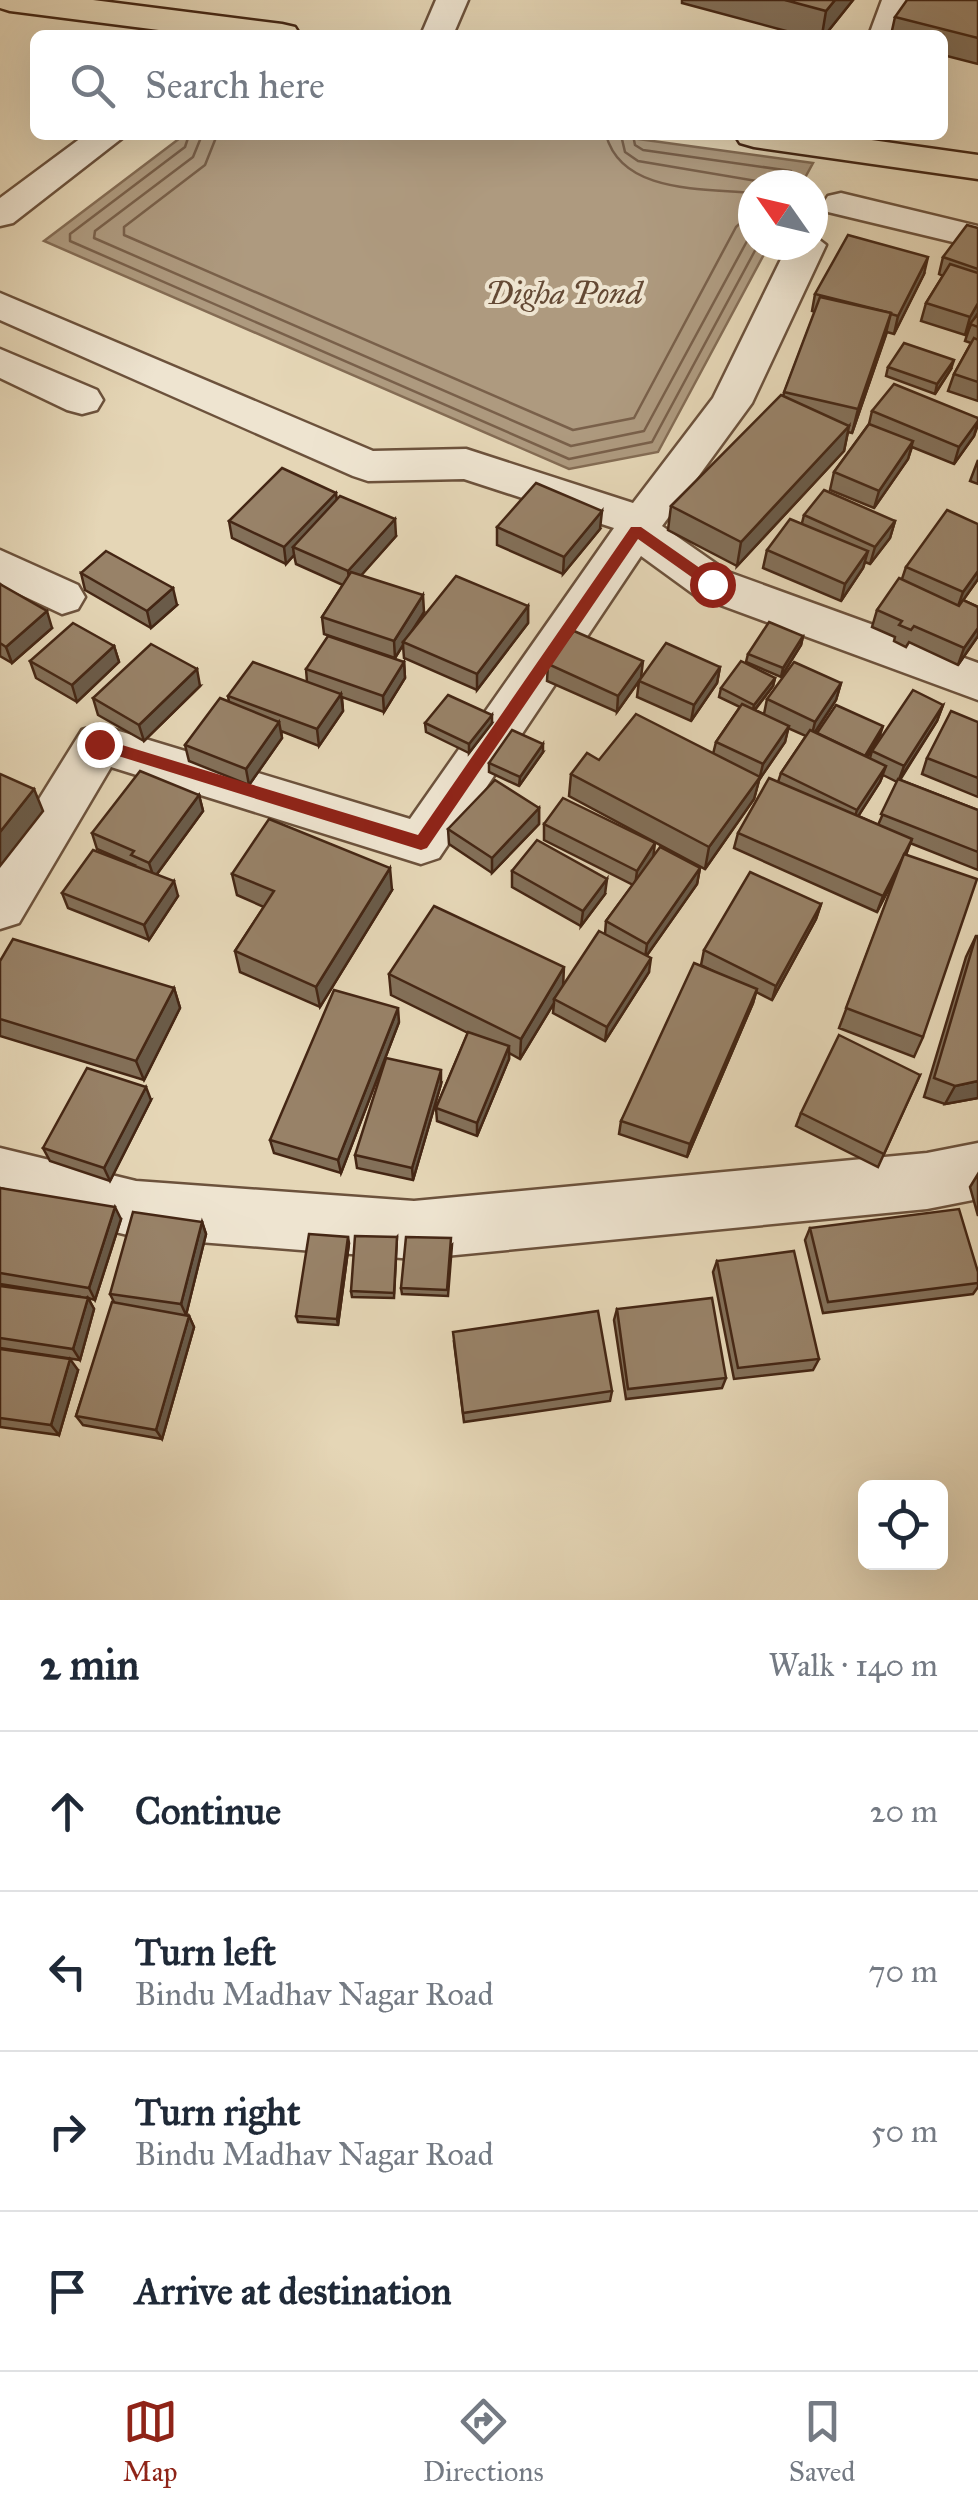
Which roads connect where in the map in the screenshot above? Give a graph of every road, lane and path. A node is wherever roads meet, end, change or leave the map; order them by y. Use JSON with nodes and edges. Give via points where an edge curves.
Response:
{"nodes":[{"id":1,"x":10,"y":0,"type":"edge"},
{"id":2,"x":452,"y":0,"type":"edge"},
{"id":3,"x":898,"y":0,"type":"edge"},
{"id":4,"x":243,"y":30,"type":"edge"},
{"id":5,"x":439,"y":30,"type":"edge"},
{"id":6,"x":887,"y":30,"type":"edge"},
{"id":7,"x":0,"y":31,"type":"edge"},
{"id":8,"x":30,"y":34,"type":"edge"},
{"id":9,"x":948,"y":128,"type":"edge"},
{"id":10,"x":978,"y":132,"type":"edge"},
{"id":11,"x":101,"y":140,"type":"edge"},
{"id":12,"x":823,"y":140,"type":"edge"},
{"id":13,"x":850,"y":142,"type":"edge"},
{"id":14,"x":978,"y":167,"type":"edge"},
{"id":15,"x":841,"y":204,"type":"junction"},
{"id":16,"x":0,"y":215,"type":"edge"},
{"id":17,"x":828,"y":219,"type":"edge"},
{"id":18,"x":978,"y":237,"type":"edge"},
{"id":19,"x":801,"y":260,"type":"edge"},
{"id":20,"x":0,"y":305,"type":"edge"},
{"id":21,"x":0,"y":362,"type":"edge"},
{"id":22,"x":82,"y":400,"type":"dead end"},
{"id":23,"x":640,"y":526,"type":"junction"},
{"id":24,"x":0,"y":566,"type":"edge"},
{"id":25,"x":62,"y":597,"type":"dead end"},
{"id":26,"x":978,"y":682,"type":"edge"},
{"id":27,"x":0,"y":907,"type":"edge"},
{"id":28,"x":978,"y":1171,"type":"edge"},
{"id":29,"x":0,"y":1176,"type":"edge"}],
"edges":[{"from":1,"to":4,"type":"main road"},
{"from":2,"to":5,"type":"street"},
{"from":3,"to":6,"type":"street"},
{"from":7,"to":8,"type":"main road"},
{"from":9,"to":10,"type":"main road"},
{"from":11,"to":16,"type":"street"},
{"from":12,"to":13,"type":"main road"},
{"from":13,"to":14,"type":"main road"},
{"from":13,"to":15,"type":"street"},
{"from":15,"to":17,"type":"street"},
{"from":15,"to":18,"type":"street"},
{"from":19,"to":23,"type":"street","via":[[732,402]]},
{"from":20,"to":23,"type":"street","via":[[368,466],[466,464]]},
{"from":21,"to":22,"type":"street"},
{"from":23,"to":26,"type":"street","via":[[712,584]]},
{"from":23,"to":27,"type":"street","via":[[421,843],[99,744]]},
{"from":24,"to":25,"type":"street"},
{"from":28,"to":29,"type":"street","via":[[414,1230],[136,1209]]}]}
